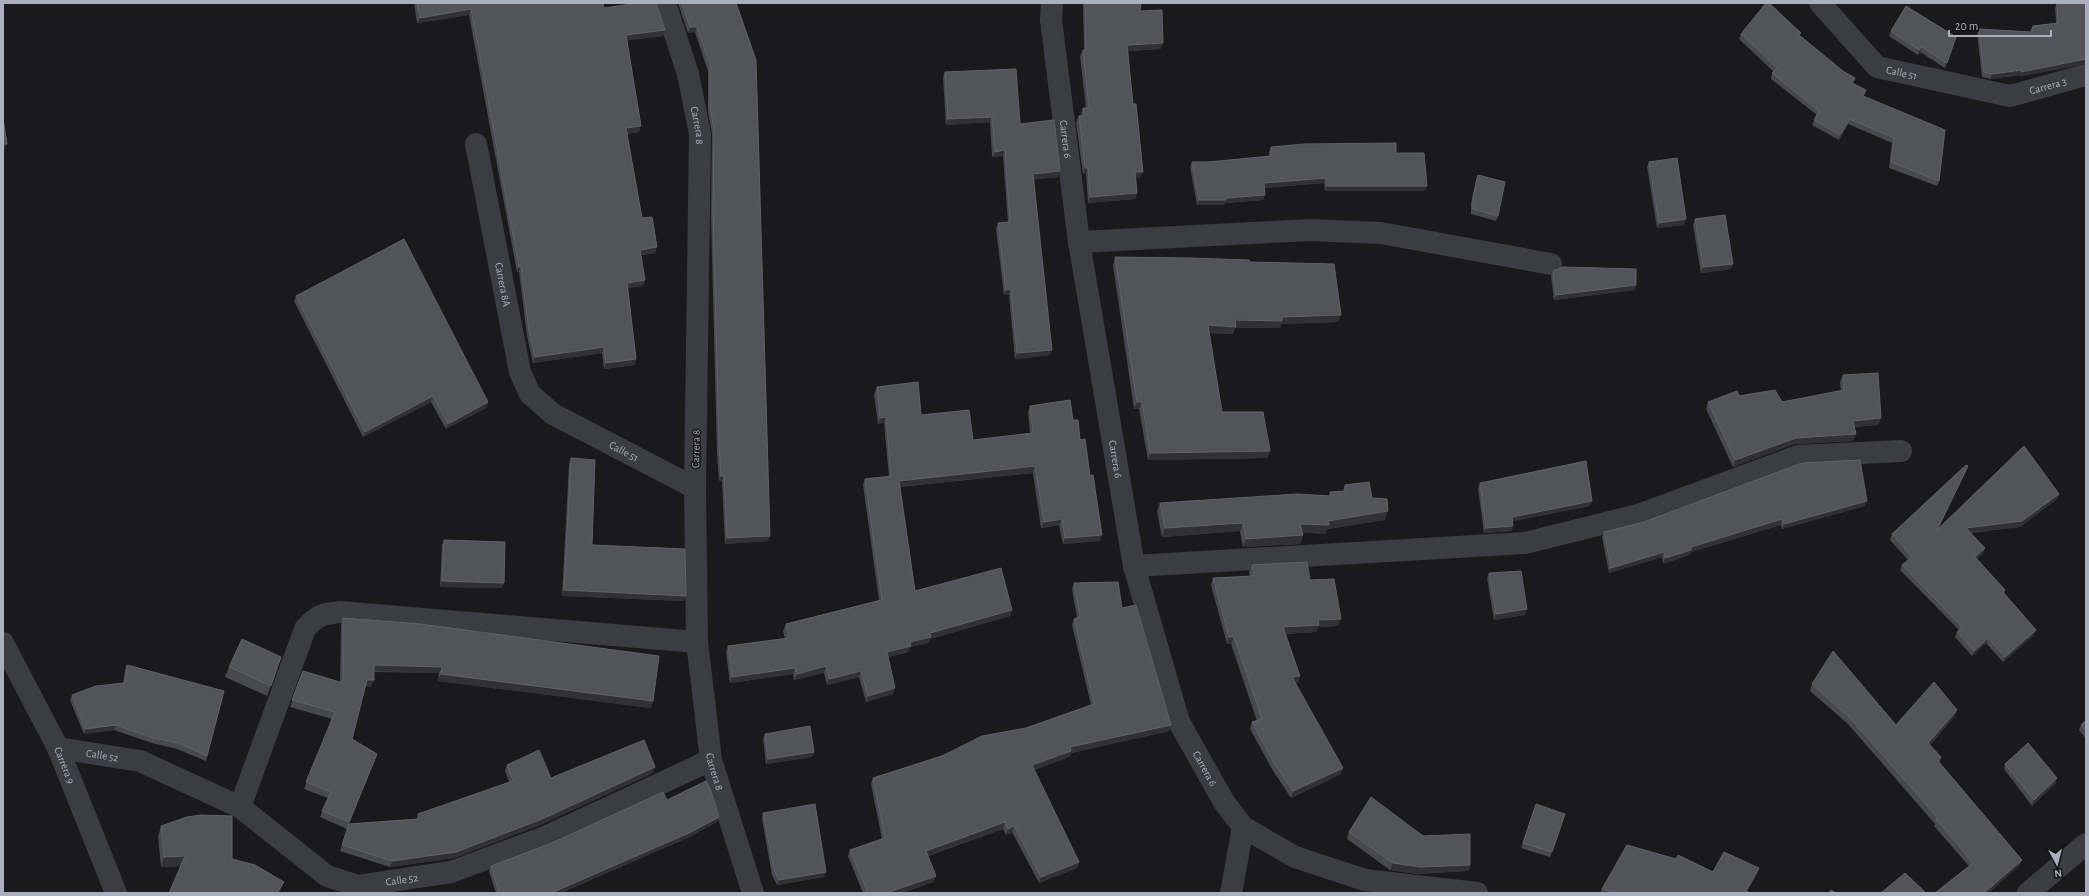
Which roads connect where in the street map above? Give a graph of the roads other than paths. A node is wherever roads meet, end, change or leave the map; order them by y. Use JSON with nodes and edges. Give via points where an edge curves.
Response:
{"nodes":[{"id":1,"x":665,"y":3,"type":"edge"},
{"id":2,"x":1052,"y":3,"type":"edge"},
{"id":3,"x":1820,"y":3,"type":"edge"},
{"id":4,"x":2086,"y":75,"type":"edge"},
{"id":5,"x":2010,"y":96,"type":"joint"},
{"id":6,"x":476,"y":144,"type":"dead end"},
{"id":7,"x":1079,"y":242,"type":"junction"},
{"id":8,"x":1551,"y":264,"type":"dead end"},
{"id":9,"x":553,"y":414,"type":"joint"},
{"id":10,"x":1901,"y":451,"type":"dead end"},
{"id":11,"x":695,"y":488,"type":"junction"},
{"id":12,"x":1134,"y":566,"type":"junction"},
{"id":13,"x":697,"y":642,"type":"junction"},
{"id":14,"x":3,"y":643,"type":"edge"},
{"id":15,"x":58,"y":748,"type":"junction"},
{"id":16,"x":711,"y":760,"type":"junction"},
{"id":17,"x":240,"y":807,"type":"junction"},
{"id":18,"x":1243,"y":827,"type":"junction"},
{"id":19,"x":2086,"y":844,"type":"edge"},
{"id":20,"x":116,"y":893,"type":"edge"},
{"id":21,"x":752,"y":893,"type":"edge"},
{"id":22,"x":1231,"y":893,"type":"edge"},
{"id":23,"x":1477,"y":893,"type":"edge"},
{"id":24,"x":2028,"y":893,"type":"edge"}],
"edges":[{"from":1,"to":11,"type":"street","name":"Carrera 8","via":[[688,74],[700,134]]},
{"from":2,"to":7,"type":"street","name":"Carrera 6","via":[[1051,20]]},
{"from":3,"to":5,"type":"street","name":"Calle 51","via":[[1877,67]]},
{"from":4,"to":5,"type":"street","name":"Carrera 3"},
{"from":6,"to":9,"type":"street","name":"Carrera 8A","via":[[520,372],[530,394]]},
{"from":7,"to":8,"type":"street","via":[[1310,230],[1373,232]]},
{"from":7,"to":12,"type":"street","name":"Carrera 6"},
{"from":9,"to":11,"type":"street","name":"Calle 51"},
{"from":10,"to":12,"type":"street","via":[[1798,456],[1638,515],[1526,543]]},
{"from":11,"to":13,"type":"street","name":"Carrera 8"},
{"from":12,"to":18,"type":"street","name":"Carrera 6","via":[[1179,722],[1224,802]]},
{"from":13,"to":16,"type":"street","name":"Carrera 8"},
{"from":13,"to":17,"type":"street","via":[[340,612],[324,614],[314,618],[305,629]]},
{"from":14,"to":15,"type":"street","name":"Carrera 9"},
{"from":15,"to":17,"type":"street","name":"Calle 52","via":[[140,761]]},
{"from":15,"to":20,"type":"street","name":"Carrera 9"},
{"from":16,"to":17,"type":"street","name":"Calle 52","via":[[545,837],[451,872],[358,886],[327,876]]},
{"from":16,"to":21,"type":"street","name":"Carrera 8"},
{"from":18,"to":22,"type":"street"},
{"from":18,"to":23,"type":"street","via":[[1295,857],[1365,880]]},
{"from":19,"to":24,"type":"street"}]}
